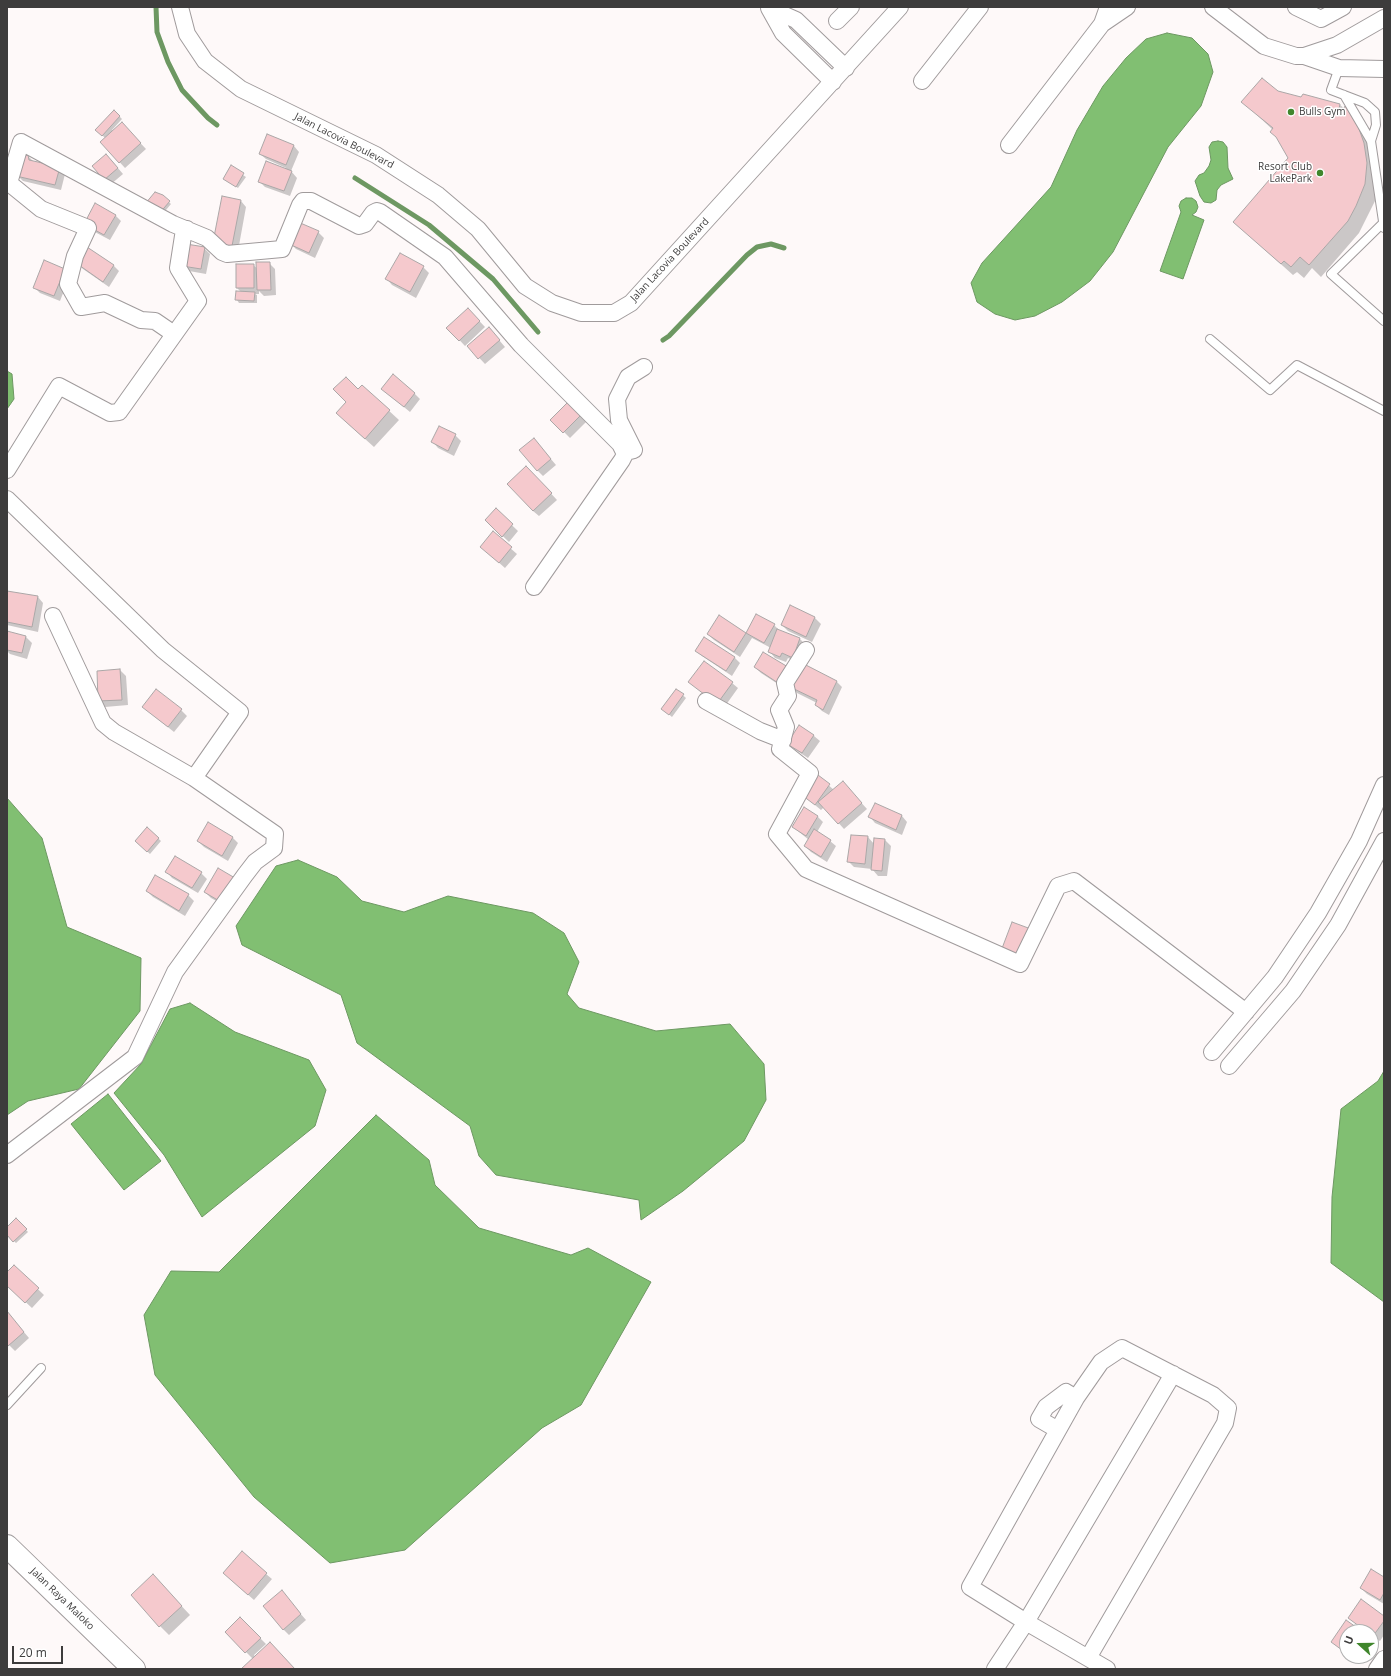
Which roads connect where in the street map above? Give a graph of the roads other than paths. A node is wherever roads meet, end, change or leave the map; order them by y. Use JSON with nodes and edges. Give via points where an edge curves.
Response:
{"nodes":[{"id":1,"x":180,"y":7,"type":"edge"},
{"id":2,"x":769,"y":7,"type":"edge"},
{"id":3,"x":851,"y":7,"type":"edge"},
{"id":4,"x":900,"y":7,"type":"edge"},
{"id":5,"x":980,"y":7,"type":"edge"},
{"id":6,"x":1108,"y":7,"type":"edge"},
{"id":7,"x":1127,"y":7,"type":"edge"},
{"id":8,"x":1213,"y":7,"type":"edge"},
{"id":9,"x":1296,"y":7,"type":"edge"},
{"id":10,"x":1343,"y":7,"type":"edge"},
{"id":11,"x":1384,"y":18,"type":"edge"},
{"id":12,"x":837,"y":21,"type":"dead end"},
{"id":13,"x":1102,"y":24,"type":"junction"},
{"id":14,"x":1304,"y":56,"type":"junction"},
{"id":15,"x":846,"y":68,"type":"junction"},
{"id":16,"x":1339,"y":68,"type":"junction"},
{"id":17,"x":1384,"y":69,"type":"edge"},
{"id":18,"x":922,"y":81,"type":"dead end"},
{"id":19,"x":833,"y":82,"type":"junction"},
{"id":20,"x":1344,"y":95,"type":"junction"},
{"id":21,"x":1371,"y":141,"type":"junction"},
{"id":22,"x":1009,"y":146,"type":"dead end"},
{"id":23,"x":1384,"y":226,"type":"edge"},
{"id":24,"x":186,"y":229,"type":"junction"},
{"id":25,"x":1384,"y":321,"type":"edge"},
{"id":26,"x":174,"y":334,"type":"junction"},
{"id":27,"x":1210,"y":339,"type":"dead end"},
{"id":28,"x":644,"y":367,"type":"dead end"},
{"id":29,"x":1384,"y":411,"type":"edge"},
{"id":30,"x":625,"y":454,"type":"junction"},
{"id":31,"x":7,"y":470,"type":"edge"},
{"id":32,"x":7,"y":499,"type":"edge"},
{"id":33,"x":534,"y":587,"type":"dead end"},
{"id":34,"x":54,"y":616,"type":"dead end"},
{"id":35,"x":806,"y":650,"type":"dead end"},
{"id":36,"x":706,"y":701,"type":"dead end"},
{"id":37,"x":783,"y":740,"type":"junction"},
{"id":38,"x":194,"y":778,"type":"junction"},
{"id":39,"x":1384,"y":785,"type":"edge"},
{"id":40,"x":1384,"y":841,"type":"edge"},
{"id":41,"x":1246,"y":1012,"type":"junction"},
{"id":42,"x":1212,"y":1052,"type":"dead end"},
{"id":43,"x":1229,"y":1066,"type":"dead end"},
{"id":44,"x":7,"y":1155,"type":"edge"},
{"id":45,"x":41,"y":1368,"type":"dead end"},
{"id":46,"x":1173,"y":1374,"type":"junction"},
{"id":47,"x":1076,"y":1398,"type":"junction"},
{"id":48,"x":7,"y":1405,"type":"edge"},
{"id":49,"x":1058,"y":1430,"type":"junction"},
{"id":50,"x":7,"y":1546,"type":"edge"},
{"id":51,"x":1026,"y":1622,"type":"junction"},
{"id":52,"x":1088,"y":1658,"type":"junction"},
{"id":53,"x":1384,"y":1659,"type":"edge"},
{"id":54,"x":134,"y":1669,"type":"edge"},
{"id":55,"x":995,"y":1669,"type":"edge"},
{"id":56,"x":1106,"y":1669,"type":"edge"},
{"id":57,"x":1377,"y":1669,"type":"edge"}],
"edges":[{"from":1,"to":19,"type":"street","name":"Jalan Lacovia Boulevard","via":[[187,34],[205,61],[241,89],[376,155],[438,195],[478,229],[526,286],[552,303],[581,313],[614,313],[631,303]]},
{"from":2,"to":15,"type":"street","via":[[796,20]]},
{"from":2,"to":19,"type":"street","via":[[783,33]]},
{"from":3,"to":12,"type":"street"},
{"from":4,"to":15,"type":"street","name":"Jalan Lacovia Boulevard"},
{"from":5,"to":18,"type":"street"},
{"from":6,"to":13,"type":"street"},
{"from":7,"to":13,"type":"street"},
{"from":8,"to":14,"type":"street","via":[[1264,46]]},
{"from":9,"to":10,"type":"street","via":[[1321,19]]},
{"from":11,"to":14,"type":"street","via":[[1337,45]]},
{"from":13,"to":22,"type":"street"},
{"from":14,"to":16,"type":"street"},
{"from":15,"to":19,"type":"street","name":"Jalan Lacovia Boulevard"},
{"from":16,"to":17,"type":"street"},
{"from":16,"to":20,"type":"lane","via":[[1331,90]]},
{"from":20,"to":21,"type":"lane"},
{"from":20,"to":21,"type":"lane","via":[[1365,103],[1375,112],[1376,125]]},
{"from":21,"to":23,"type":"lane"},
{"from":23,"to":25,"type":"lane","via":[[1331,274]]},
{"from":24,"to":26,"type":"street","via":[[178,268],[198,301]]},
{"from":24,"to":26,"type":"street","via":[[21,142],[9,183],[41,209],[88,228],[74,256],[68,284],[81,307],[105,303],[141,320],[155,321]]},
{"from":24,"to":30,"type":"street","via":[[207,238],[227,254],[280,250],[284,247],[303,201],[311,202],[359,226],[373,213],[380,212],[445,258],[521,345],[620,444]]},
{"from":26,"to":31,"type":"street","via":[[119,412],[110,413],[59,386]]},
{"from":27,"to":29,"type":"lane","via":[[1270,390],[1297,365]]},
{"from":28,"to":30,"type":"street","via":[[628,377],[617,399],[619,420],[634,450]]},
{"from":30,"to":33,"type":"street"},
{"from":32,"to":38,"type":"street","via":[[163,650],[240,712]]},
{"from":34,"to":38,"type":"street","via":[[103,723],[114,732]]},
{"from":35,"to":37,"type":"street","via":[[785,683],[788,696],[779,710],[786,727]]},
{"from":36,"to":37,"type":"street","via":[[760,731]]},
{"from":37,"to":41,"type":"street","via":[[780,749],[810,773],[777,834],[806,868],[1020,964],[1058,886],[1074,881]]},
{"from":38,"to":44,"type":"street","via":[[276,834],[274,848],[255,862],[244,875],[175,972],[134,1057]]},
{"from":39,"to":41,"type":"street","via":[[1359,840],[1318,913],[1275,977]]},
{"from":40,"to":43,"type":"street","via":[[1338,925],[1293,991]]},
{"from":41,"to":42,"type":"street"},
{"from":45,"to":48,"type":"lane"},
{"from":46,"to":47,"type":"street","via":[[1122,1348],[1100,1362]]},
{"from":46,"to":51,"type":"street"},
{"from":46,"to":52,"type":"street","via":[[1213,1395],[1228,1408],[1225,1423]]},
{"from":47,"to":49,"type":"street"},
{"from":47,"to":49,"type":"street","via":[[1066,1392],[1046,1407],[1039,1419]]},
{"from":49,"to":51,"type":"street","via":[[970,1587]]},
{"from":50,"to":54,"type":"street","name":"Jalan Raya Maloko"},
{"from":51,"to":52,"type":"street"},
{"from":51,"to":55,"type":"street"},
{"from":52,"to":56,"type":"street"},
{"from":53,"to":57,"type":"street"}]}
